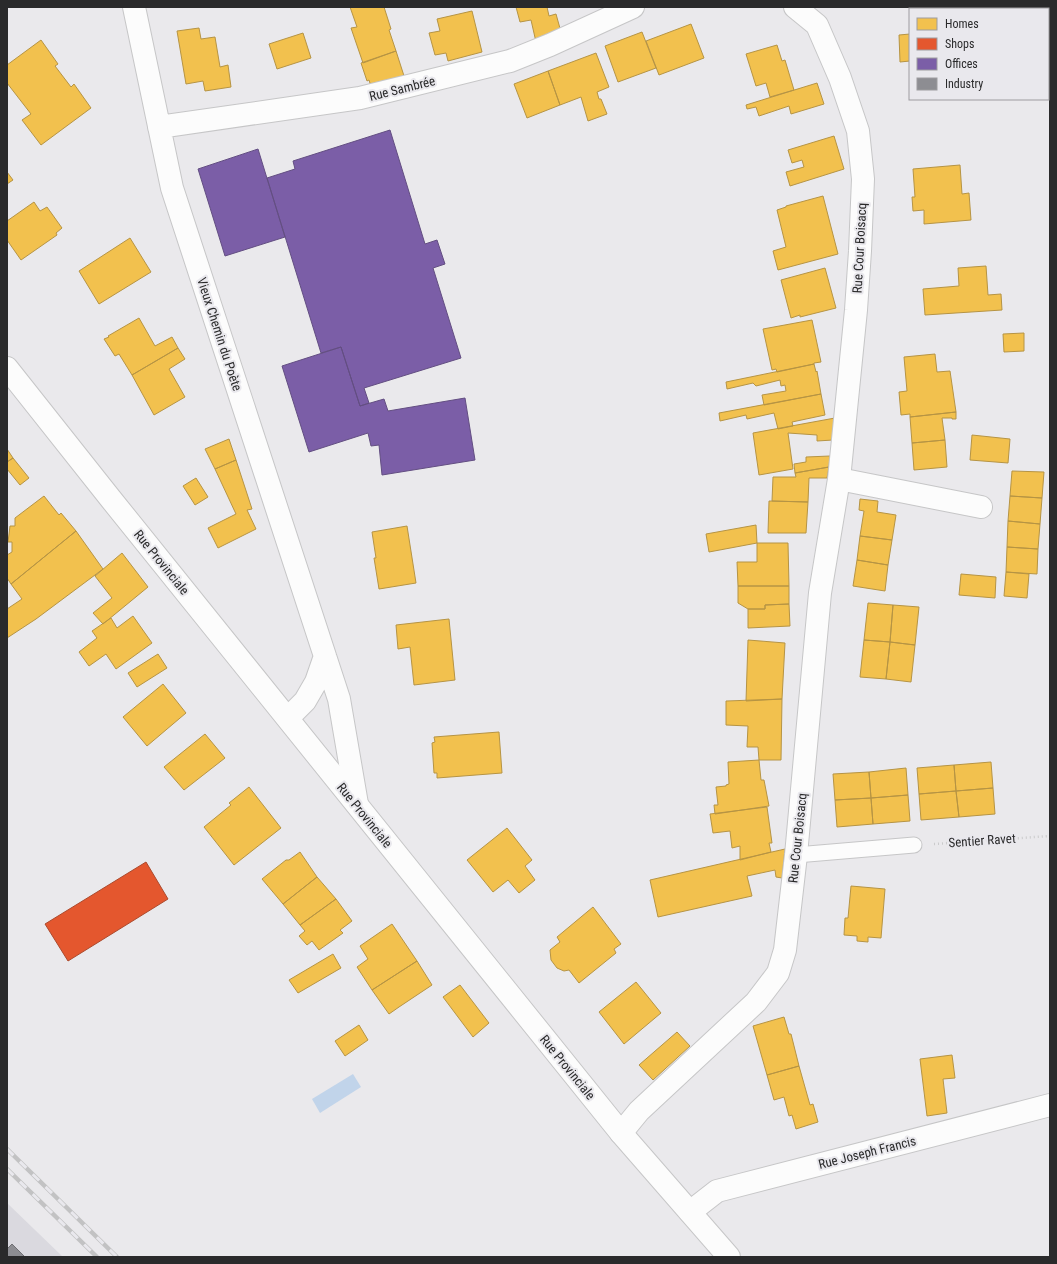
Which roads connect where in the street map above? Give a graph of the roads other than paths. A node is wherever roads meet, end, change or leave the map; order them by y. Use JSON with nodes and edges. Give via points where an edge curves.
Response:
{"nodes":[{"id":1,"x":134,"y":7,"type":"edge"},
{"id":2,"x":633,"y":7,"type":"edge"},
{"id":3,"x":795,"y":7,"type":"edge"},
{"id":4,"x":815,"y":16,"type":"edge"},
{"id":5,"x":159,"y":127,"type":"junction"},
{"id":6,"x":7,"y":368,"type":"edge"},
{"id":7,"x":839,"y":479,"type":"junction"},
{"id":8,"x":981,"y":507,"type":"dead end"},
{"id":9,"x":325,"y":656,"type":"junction"},
{"id":10,"x":288,"y":718,"type":"junction"},
{"id":11,"x":357,"y":804,"type":"junction"},
{"id":12,"x":914,"y":845,"type":"road end"},
{"id":13,"x":796,"y":855,"type":"junction"},
{"id":14,"x":1050,"y":1105,"type":"edge"},
{"id":15,"x":621,"y":1133,"type":"junction"},
{"id":16,"x":690,"y":1212,"type":"junction"},
{"id":17,"x":729,"y":1257,"type":"edge"}],
"edges":[{"from":1,"to":5,"type":"street","name":"Vieux Chemin du Poète"},
{"from":2,"to":5,"type":"street","name":"Rue Sambrée","via":[[510,61],[360,98]]},
{"from":3,"to":4,"type":"street","name":"Rue Cour Boisacq"},
{"from":4,"to":7,"type":"street","name":"Rue Cour Boisacq","via":[[858,131],[863,179],[856,310]]},
{"from":5,"to":9,"type":"street","name":"Vieux Chemin du Poète","via":[[172,188]]},
{"from":6,"to":10,"type":"street","name":"Rue Provinciale"},
{"from":7,"to":8,"type":"street"},
{"from":7,"to":13,"type":"street","name":"Rue Cour Boisacq","via":[[820,593]]},
{"from":9,"to":10,"type":"street","via":[[316,682],[305,701]]},
{"from":9,"to":11,"type":"street","via":[[340,699]]},
{"from":10,"to":11,"type":"street","name":"Rue Provinciale"},
{"from":11,"to":15,"type":"street","name":"Rue Provinciale"},
{"from":12,"to":13,"type":"lane"},
{"from":13,"to":15,"type":"street","name":"Rue Cour Boisacq","via":[[785,950],[778,973],[756,1002],[639,1111]]},
{"from":14,"to":16,"type":"street","name":"Rue Joseph Francis","via":[[718,1191]]},
{"from":15,"to":16,"type":"street","name":"Rue Provinciale"},
{"from":16,"to":17,"type":"street","name":"Rue Provinciale"}]}
